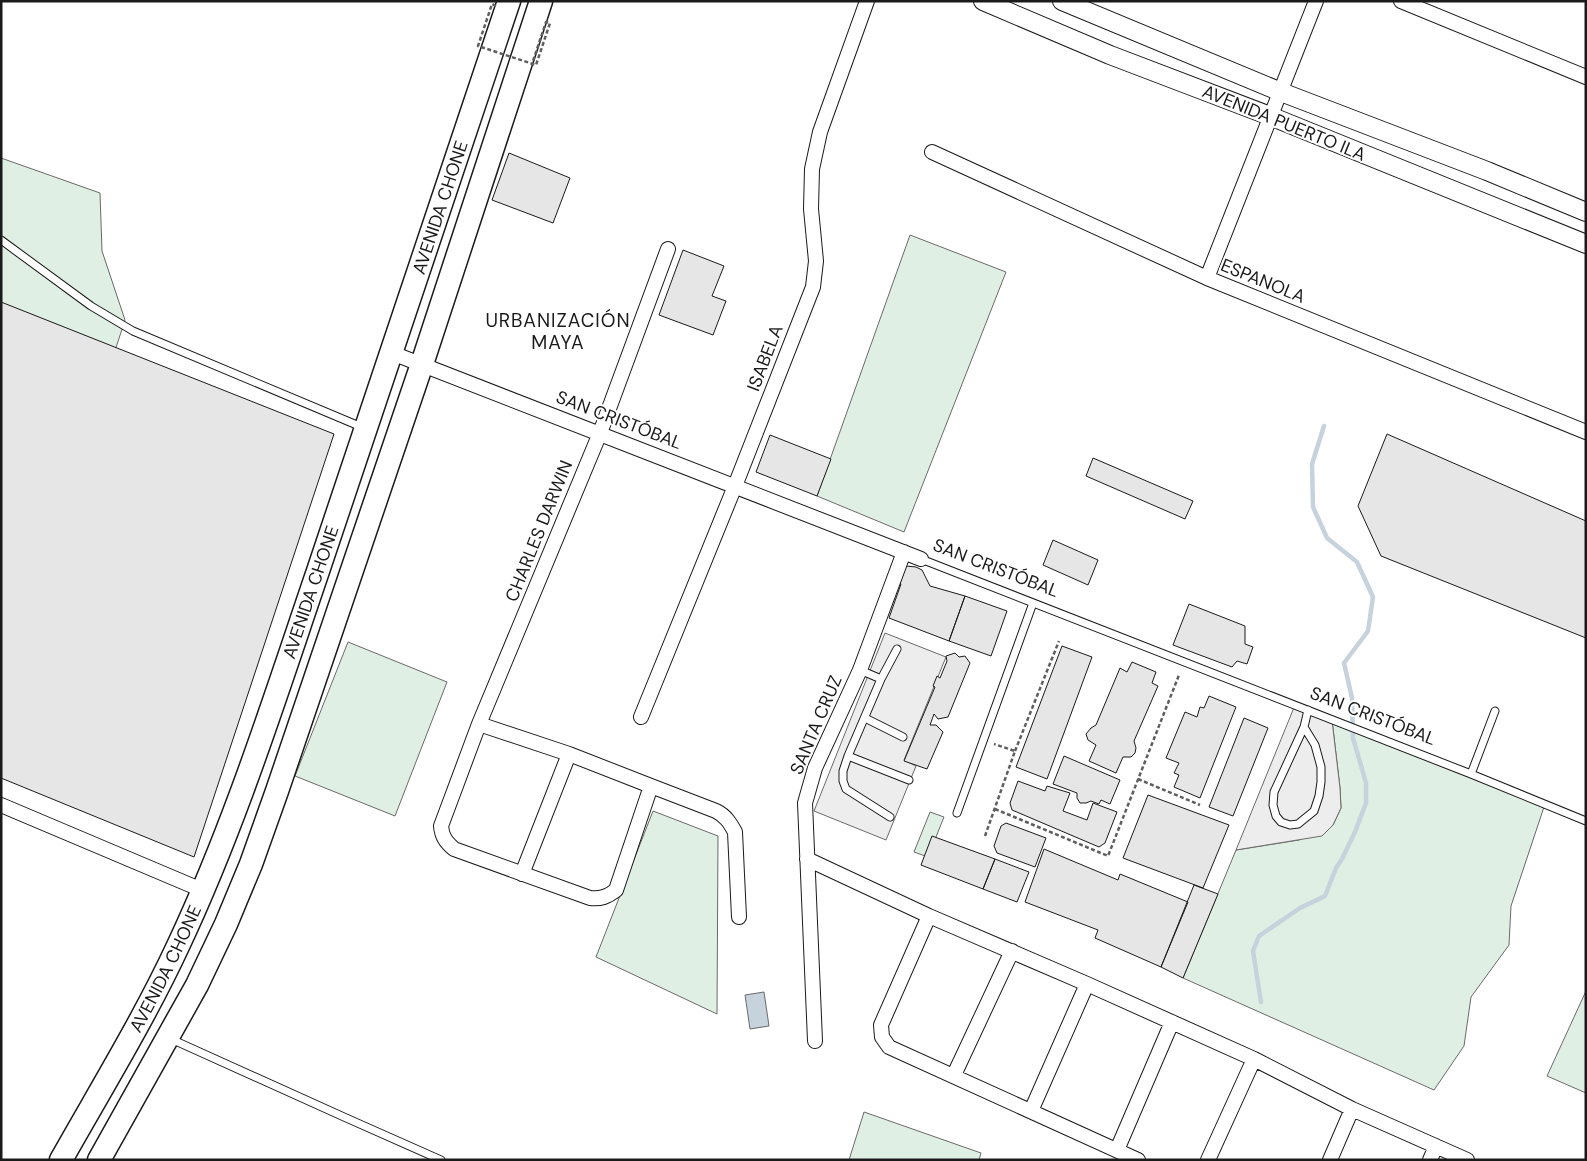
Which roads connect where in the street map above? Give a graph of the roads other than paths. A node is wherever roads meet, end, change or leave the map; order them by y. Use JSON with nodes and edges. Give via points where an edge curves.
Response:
{"nodes":[{"id":1,"x":541,"y":1,"type":"edge"},
{"id":2,"x":867,"y":1,"type":"edge"},
{"id":3,"x":983,"y":1,"type":"edge"},
{"id":4,"x":1062,"y":1,"type":"edge"},
{"id":5,"x":1316,"y":1,"type":"edge"},
{"id":6,"x":1402,"y":1,"type":"edge"},
{"id":7,"x":503,"y":4,"type":"edge"},
{"id":8,"x":1586,"y":78,"type":"edge"},
{"id":9,"x":1281,"y":92,"type":"junction"},
{"id":10,"x":1270,"y":116,"type":"junction"},
{"id":11,"x":932,"y":152,"type":"dead end"},
{"id":12,"x":1586,"y":212,"type":"edge"},
{"id":13,"x":1,"y":240,"type":"edge"},
{"id":14,"x":1586,"y":244,"type":"edge"},
{"id":15,"x":668,"y":249,"type":"dead end"},
{"id":16,"x":1208,"y":278,"type":"junction"},
{"id":17,"x":392,"y":353,"type":"junction"},
{"id":18,"x":422,"y":364,"type":"junction"},
{"id":19,"x":367,"y":429,"type":"junction"},
{"id":20,"x":1586,"y":432,"type":"edge"},
{"id":21,"x":600,"y":433,"type":"junction"},
{"id":22,"x":735,"y":486,"type":"junction"},
{"id":23,"x":904,"y":552,"type":"junction"},
{"id":24,"x":921,"y":559,"type":"joint"},
{"id":25,"x":1033,"y":602,"type":"junction"},
{"id":26,"x":897,"y":649,"type":"dead end"},
{"id":27,"x":860,"y":670,"type":"junction"},
{"id":28,"x":881,"y":679,"type":"junction"},
{"id":29,"x":1308,"y":710,"type":"junction"},
{"id":30,"x":1495,"y":711,"type":"dead end"},
{"id":31,"x":641,"y":717,"type":"dead end"},
{"id":32,"x":864,"y":718,"type":"junction"},
{"id":33,"x":478,"y":724,"type":"junction"},
{"id":34,"x":1304,"y":727,"type":"junction"},
{"id":35,"x":903,"y":737,"type":"dead end"},
{"id":36,"x":569,"y":754,"type":"junction"},
{"id":37,"x":848,"y":756,"type":"junction"},
{"id":38,"x":1471,"y":774,"type":"junction"},
{"id":39,"x":909,"y":780,"type":"dead end"},
{"id":40,"x":651,"y":786,"type":"junction"},
{"id":41,"x":3,"y":810,"type":"edge"},
{"id":42,"x":957,"y":812,"type":"dead end"},
{"id":43,"x":890,"y":817,"type":"dead end"},
{"id":44,"x":1586,"y":821,"type":"edge"},
{"id":45,"x":807,"y":859,"type":"junction"},
{"id":46,"x":522,"y":874,"type":"junction"},
{"id":47,"x":202,"y":890,"type":"junction"},
{"id":48,"x":929,"y":916,"type":"junction"},
{"id":49,"x":739,"y":917,"type":"dead end"},
{"id":50,"x":1012,"y":951,"type":"junction"},
{"id":51,"x":1086,"y":984,"type":"junction"},
{"id":52,"x":1172,"y":1022,"type":"junction"},
{"id":53,"x":169,"y":1037,"type":"junction"},
{"id":54,"x":815,"y":1041,"type":"dead end"},
{"id":55,"x":1254,"y":1059,"type":"junction"},
{"id":56,"x":954,"y":1075,"type":"junction"},
{"id":57,"x":1352,"y":1109,"type":"junction"},
{"id":58,"x":1031,"y":1110,"type":"junction"},
{"id":59,"x":1436,"y":1146,"type":"junction"},
{"id":60,"x":1117,"y":1150,"type":"junction"},
{"id":61,"x":61,"y":1160,"type":"edge"},
{"id":62,"x":99,"y":1160,"type":"edge"},
{"id":63,"x":441,"y":1160,"type":"edge"},
{"id":64,"x":1138,"y":1160,"type":"edge"},
{"id":65,"x":1208,"y":1160,"type":"edge"},
{"id":66,"x":1330,"y":1160,"type":"edge"},
{"id":67,"x":1430,"y":1160,"type":"edge"},
{"id":68,"x":1468,"y":1160,"type":"edge"}],
"edges":[{"from":1,"to":18,"type":"main road","name":"AVENIDA CHONE"},
{"from":2,"to":22,"type":"street","name":"ISABELA","via":[[820,132],[812,169],[811,209],[816,261],[813,287]]},
{"from":3,"to":10,"type":"street","name":"AVENIDA PUERTO ILA"},
{"from":4,"to":9,"type":"street","name":"AVENIDA PUERTO ILA"},
{"from":5,"to":9,"type":"street"},
{"from":6,"to":8,"type":"street"},
{"from":7,"to":17,"type":"main road","name":"AVENIDA CHONE"},
{"from":9,"to":10,"type":"street"},
{"from":9,"to":12,"type":"street","name":"AVENIDA PUERTO ILA"},
{"from":10,"to":14,"type":"street","name":"AVENIDA PUERTO ILA"},
{"from":10,"to":16,"type":"street"},
{"from":11,"to":16,"type":"street","name":"ESPANOLA"},
{"from":13,"to":19,"type":"lane","via":[[91,306],[133,330]]},
{"from":15,"to":21,"type":"street","name":"CHARLES DARWIN"},
{"from":16,"to":20,"type":"street","name":"ESPANOLA"},
{"from":17,"to":18,"type":"street","name":"SAN CRISTÓBAL"},
{"from":17,"to":19,"type":"main road","name":"AVENIDA CHONE"},
{"from":18,"to":21,"type":"street","name":"SAN CRISTÓBAL"},
{"from":18,"to":53,"type":"main road","name":"AVENIDA CHONE","via":[[251,864],[202,976]]},
{"from":19,"to":47,"type":"main road","name":"AVENIDA CHONE","via":[[252,763]]},
{"from":21,"to":22,"type":"street","name":"SAN CRISTÓBAL"},
{"from":21,"to":33,"type":"street","name":"CHARLES DARWIN"},
{"from":22,"to":23,"type":"street","name":"SAN CRISTÓBAL"},
{"from":22,"to":31,"type":"street","name":"ISABELA"},
{"from":23,"to":24,"type":"street","name":"SAN CRISTÓBAL"},
{"from":23,"to":27,"type":"street","name":"SANTA CRUZ"},
{"from":24,"to":25,"type":"lane","name":"SAN CRISTÓBAL"},
{"from":25,"to":29,"type":"lane","name":"SAN CRISTÓBAL"},
{"from":25,"to":42,"type":"lane"},
{"from":26,"to":28,"type":"lane"},
{"from":27,"to":28,"type":"lane"},
{"from":27,"to":45,"type":"street","name":"SANTA CRUZ","via":[[815,768],[805,803]]},
{"from":28,"to":32,"type":"lane"},
{"from":29,"to":34,"type":"lane"},
{"from":29,"to":38,"type":"lane","name":"SAN CRISTÓBAL"},
{"from":30,"to":38,"type":"lane"},
{"from":32,"to":35,"type":"lane"},
{"from":32,"to":37,"type":"lane"},
{"from":33,"to":36,"type":"street"},
{"from":33,"to":46,"type":"street","name":"CHARLES DARWIN","via":[[441,826],[442,834],[454,849]]},
{"from":34,"to":34,"type":"lane","via":[[1315,745],[1322,767],[1321,782],[1314,811],[1298,824],[1290,825],[1281,822],[1272,805],[1274,792]]},
{"from":36,"to":40,"type":"street"},
{"from":36,"to":46,"type":"street"},
{"from":37,"to":39,"type":"lane"},
{"from":37,"to":43,"type":"lane","via":[[843,772],[846,789]]},
{"from":38,"to":44,"type":"lane","name":"SAN CRISTÓBAL"},
{"from":40,"to":46,"type":"street","via":[[616,890],[608,896],[590,898]]},
{"from":40,"to":49,"type":"street","via":[[716,811],[730,822],[735,832]]},
{"from":41,"to":47,"type":"street"},
{"from":45,"to":48,"type":"street"},
{"from":45,"to":54,"type":"street","name":"SANTA CRUZ"},
{"from":47,"to":61,"type":"main road","name":"AVENIDA CHONE","via":[[138,1026]]},
{"from":48,"to":50,"type":"street"},
{"from":48,"to":56,"type":"street","via":[[881,1025],[882,1037],[889,1047]]},
{"from":50,"to":51,"type":"street"},
{"from":50,"to":56,"type":"street"},
{"from":51,"to":52,"type":"street"},
{"from":51,"to":58,"type":"street"},
{"from":52,"to":55,"type":"street"},
{"from":52,"to":60,"type":"street"},
{"from":53,"to":62,"type":"main road","name":"AVENIDA CHONE"},
{"from":53,"to":63,"type":"lane"},
{"from":55,"to":57,"type":"street"},
{"from":55,"to":65,"type":"street"},
{"from":56,"to":58,"type":"street"},
{"from":57,"to":59,"type":"street"},
{"from":57,"to":66,"type":"street"},
{"from":58,"to":60,"type":"street"},
{"from":59,"to":67,"type":"street"},
{"from":59,"to":68,"type":"street"},
{"from":60,"to":64,"type":"street"}]}
